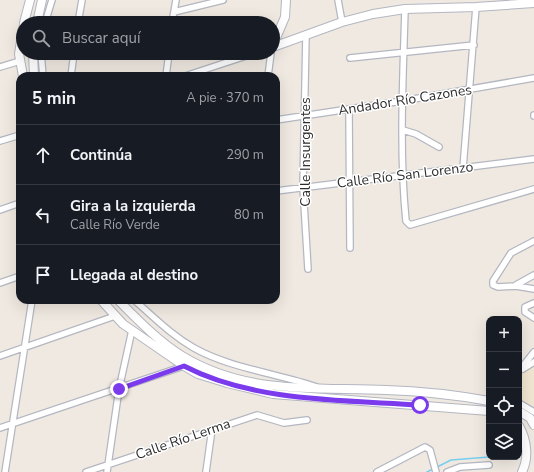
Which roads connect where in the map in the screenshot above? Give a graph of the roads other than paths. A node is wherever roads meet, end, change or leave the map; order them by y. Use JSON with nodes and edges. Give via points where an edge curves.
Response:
{"nodes":[{"id":1,"x":30,"y":0,"type":"edge"},
{"id":2,"x":42,"y":0,"type":"edge"},
{"id":3,"x":52,"y":0,"type":"edge"},
{"id":4,"x":82,"y":0,"type":"edge"},
{"id":5,"x":176,"y":0,"type":"edge"},
{"id":6,"x":223,"y":0,"type":"edge"},
{"id":7,"x":286,"y":0,"type":"edge"},
{"id":8,"x":338,"y":0,"type":"edge"},
{"id":9,"x":534,"y":3,"type":"edge"},
{"id":10,"x":476,"y":7,"type":"junction"},
{"id":11,"x":405,"y":9,"type":"junction"},
{"id":12,"x":174,"y":12,"type":"junction"},
{"id":13,"x":26,"y":16,"type":"edge"},
{"id":14,"x":38,"y":16,"type":"edge"},
{"id":15,"x":46,"y":16,"type":"edge"},
{"id":16,"x":79,"y":16,"type":"edge"},
{"id":17,"x":173,"y":16,"type":"edge"},
{"id":18,"x":342,"y":22,"type":"junction"},
{"id":19,"x":280,"y":29,"type":"edge"},
{"id":20,"x":306,"y":35,"type":"junction"},
{"id":21,"x":280,"y":44,"type":"edge"},
{"id":22,"x":474,"y":45,"type":"junction"},
{"id":23,"x":404,"y":51,"type":"junction"},
{"id":24,"x":350,"y":58,"type":"dead end"},
{"id":25,"x":33,"y":60,"type":"edge"},
{"id":26,"x":42,"y":60,"type":"edge"},
{"id":27,"x":73,"y":60,"type":"edge"},
{"id":28,"x":168,"y":60,"type":"edge"},
{"id":29,"x":235,"y":60,"type":"edge"},
{"id":30,"x":270,"y":60,"type":"edge"},
{"id":31,"x":20,"y":61,"type":"joint"},
{"id":32,"x":0,"y":67,"type":"edge"},
{"id":33,"x":22,"y":72,"type":"edge"},
{"id":34,"x":34,"y":72,"type":"edge"},
{"id":35,"x":43,"y":72,"type":"edge"},
{"id":36,"x":72,"y":72,"type":"edge"},
{"id":37,"x":167,"y":72,"type":"edge"},
{"id":38,"x":200,"y":72,"type":"edge"},
{"id":39,"x":269,"y":72,"type":"edge"},
{"id":40,"x":534,"y":78,"type":"edge"},
{"id":41,"x":468,"y":90,"type":"junction"},
{"id":42,"x":402,"y":102,"type":"junction"},
{"id":43,"x":349,"y":109,"type":"junction"},
{"id":44,"x":304,"y":116,"type":"junction"},
{"id":45,"x":280,"y":119,"type":"edge"},
{"id":46,"x":402,"y":130,"type":"junction"},
{"id":47,"x":16,"y":136,"type":"edge"},
{"id":48,"x":0,"y":141,"type":"edge"},
{"id":49,"x":439,"y":147,"type":"dead end"},
{"id":50,"x":534,"y":159,"type":"edge"},
{"id":51,"x":462,"y":168,"type":"junction"},
{"id":52,"x":403,"y":176,"type":"junction"},
{"id":53,"x":351,"y":181,"type":"junction"},
{"id":54,"x":303,"y":187,"type":"junction"},
{"id":55,"x":534,"y":189,"type":"edge"},
{"id":56,"x":280,"y":190,"type":"edge"},
{"id":57,"x":16,"y":205,"type":"edge"},
{"id":58,"x":0,"y":210,"type":"edge"},
{"id":59,"x":534,"y":241,"type":"edge"},
{"id":60,"x":350,"y":248,"type":"dead end"},
{"id":61,"x":308,"y":269,"type":"dead end"},
{"id":62,"x":534,"y":275,"type":"edge"},
{"id":63,"x":16,"y":277,"type":"edge"},
{"id":64,"x":0,"y":283,"type":"edge"},
{"id":65,"x":516,"y":286,"type":"junction"},
{"id":66,"x":534,"y":289,"type":"edge"},
{"id":67,"x":534,"y":303,"type":"edge"},
{"id":68,"x":31,"y":304,"type":"edge"},
{"id":69,"x":104,"y":304,"type":"edge"},
{"id":70,"x":122,"y":304,"type":"edge"},
{"id":71,"x":138,"y":304,"type":"edge"},
{"id":72,"x":115,"y":316,"type":"junction"},
{"id":73,"x":534,"y":318,"type":"edge"},
{"id":74,"x":132,"y":330,"type":"junction"},
{"id":75,"x":25,"y":348,"type":"junction"},
{"id":76,"x":534,"y":352,"type":"edge"},
{"id":77,"x":0,"y":356,"type":"edge"},
{"id":78,"x":534,"y":362,"type":"edge"},
{"id":79,"x":184,"y":366,"type":"junction"},
{"id":80,"x":522,"y":367,"type":"edge"},
{"id":81,"x":522,"y":369,"type":"edge"},
{"id":82,"x":321,"y":388,"type":"junction"},
{"id":83,"x":119,"y":389,"type":"junction"},
{"id":84,"x":454,"y":396,"type":"junction"},
{"id":85,"x":486,"y":401,"type":"edge"},
{"id":86,"x":522,"y":405,"type":"edge"},
{"id":87,"x":453,"y":407,"type":"junction"},
{"id":88,"x":486,"y":411,"type":"edge"},
{"id":89,"x":534,"y":412,"type":"edge"},
{"id":90,"x":522,"y":413,"type":"edge"},
{"id":91,"x":307,"y":420,"type":"dead end"},
{"id":92,"x":12,"y":424,"type":"junction"},
{"id":93,"x":534,"y":425,"type":"edge"},
{"id":94,"x":0,"y":428,"type":"edge"},
{"id":95,"x":212,"y":429,"type":"junction"},
{"id":96,"x":522,"y":434,"type":"edge"},
{"id":97,"x":108,"y":465,"type":"junction"},
{"id":98,"x":488,"y":466,"type":"dead end"},
{"id":99,"x":5,"y":472,"type":"edge"},
{"id":100,"x":86,"y":472,"type":"edge"},
{"id":101,"x":106,"y":472,"type":"edge"},
{"id":102,"x":206,"y":472,"type":"edge"},
{"id":103,"x":377,"y":472,"type":"edge"},
{"id":104,"x":436,"y":472,"type":"edge"},
{"id":105,"x":447,"y":472,"type":"edge"},
{"id":106,"x":522,"y":472,"type":"edge"}],
"edges":[{"from":1,"to":13,"type":"main road"},
{"from":2,"to":14,"type":"main road"},
{"from":3,"to":15,"type":"street"},
{"from":4,"to":16,"type":"street"},
{"from":5,"to":12,"type":"street"},
{"from":6,"to":12,"type":"street"},
{"from":7,"to":19,"type":"main road","via":[[285,17]]},
{"from":8,"to":18,"type":"street"},
{"from":9,"to":10,"type":"main road"},
{"from":10,"to":11,"type":"main road"},
{"from":10,"to":22,"type":"street"},
{"from":11,"to":18,"type":"main road"},
{"from":11,"to":23,"type":"street"},
{"from":12,"to":17,"type":"street"},
{"from":18,"to":20,"type":"main road"},
{"from":20,"to":21,"type":"main road"},
{"from":20,"to":44,"type":"street","name":"Calle Insurgentes"},
{"from":22,"to":23,"type":"street"},
{"from":22,"to":41,"type":"street"},
{"from":23,"to":24,"type":"street"},
{"from":23,"to":42,"type":"street"},
{"from":25,"to":34,"type":"main road"},
{"from":26,"to":35,"type":"street"},
{"from":27,"to":36,"type":"street"},
{"from":28,"to":37,"type":"street"},
{"from":29,"to":38,"type":"street"},
{"from":30,"to":39,"type":"street"},
{"from":31,"to":32,"type":"street"},
{"from":31,"to":33,"type":"main road"},
{"from":40,"to":41,"type":"street","name":"Andador Río Cazones"},
{"from":41,"to":42,"type":"street","name":"Andador Río Cazones"},
{"from":41,"to":51,"type":"street"},
{"from":42,"to":43,"type":"street","name":"Andador Río Cazones"},
{"from":42,"to":46,"type":"street"},
{"from":43,"to":44,"type":"street","name":"Andador Río Cazones"},
{"from":43,"to":53,"type":"street"},
{"from":44,"to":45,"type":"street","name":"Andador Río Cazones"},
{"from":44,"to":54,"type":"street","name":"Calle Insurgentes"},
{"from":46,"to":49,"type":"street","via":[[416,134]]},
{"from":46,"to":52,"type":"street"},
{"from":47,"to":48,"type":"street"},
{"from":50,"to":51,"type":"street","name":"Calle Río San Lorenzo"},
{"from":51,"to":52,"type":"street","name":"Calle Río San Lorenzo"},
{"from":52,"to":53,"type":"street","name":"Calle Río San Lorenzo"},
{"from":52,"to":55,"type":"street","via":[[406,221],[410,225]]},
{"from":53,"to":54,"type":"street","name":"Calle Río San Lorenzo"},
{"from":53,"to":60,"type":"street"},
{"from":54,"to":56,"type":"street","name":"Calle Río San Lorenzo"},
{"from":54,"to":61,"type":"street","name":"Calle Insurgentes"},
{"from":57,"to":58,"type":"street"},
{"from":59,"to":65,"type":"street","via":[[511,253],[493,281],[493,285],[498,287]]},
{"from":62,"to":65,"type":"street"},
{"from":63,"to":64,"type":"street"},
{"from":65,"to":66,"type":"street"},
{"from":67,"to":73,"type":"street","via":[[525,307],[525,312]]},
{"from":68,"to":75,"type":"street"},
{"from":69,"to":72,"type":"main road"},
{"from":70,"to":82,"type":"main road","via":[[171,349],[205,368],[254,384]]},
{"from":71,"to":82,"type":"street","via":[[170,332],[195,348],[246,367]]},
{"from":72,"to":74,"type":"main road"},
{"from":72,"to":75,"type":"street"},
{"from":74,"to":79,"type":"main road"},
{"from":74,"to":83,"type":"street"},
{"from":75,"to":77,"type":"street"},
{"from":75,"to":92,"type":"street"},
{"from":76,"to":80,"type":"street"},
{"from":78,"to":81,"type":"street"},
{"from":79,"to":83,"type":"street"},
{"from":79,"to":87,"type":"main road","via":[[198,374],[273,394]]},
{"from":82,"to":84,"type":"main road","via":[[388,390]]},
{"from":83,"to":92,"type":"street"},
{"from":83,"to":97,"type":"street"},
{"from":84,"to":85,"type":"main road"},
{"from":84,"to":87,"type":"main road"},
{"from":86,"to":89,"type":"street"},
{"from":87,"to":88,"type":"main road"},
{"from":90,"to":93,"type":"main road","via":[[530,418]]},
{"from":91,"to":95,"type":"street","name":"Calle Río Lerma","via":[[284,423],[256,415]]},
{"from":92,"to":94,"type":"street"},
{"from":92,"to":99,"type":"street"},
{"from":95,"to":97,"type":"street","name":"Calle Río Lerma"},
{"from":95,"to":102,"type":"street"},
{"from":96,"to":106,"type":"main road","via":[[526,445],[526,464]]},
{"from":97,"to":100,"type":"street","name":"Calle Río Lerma"},
{"from":97,"to":101,"type":"street"},
{"from":98,"to":105,"type":"street","via":[[460,468]]},
{"from":103,"to":104,"type":"street","via":[[428,448]]}]}
